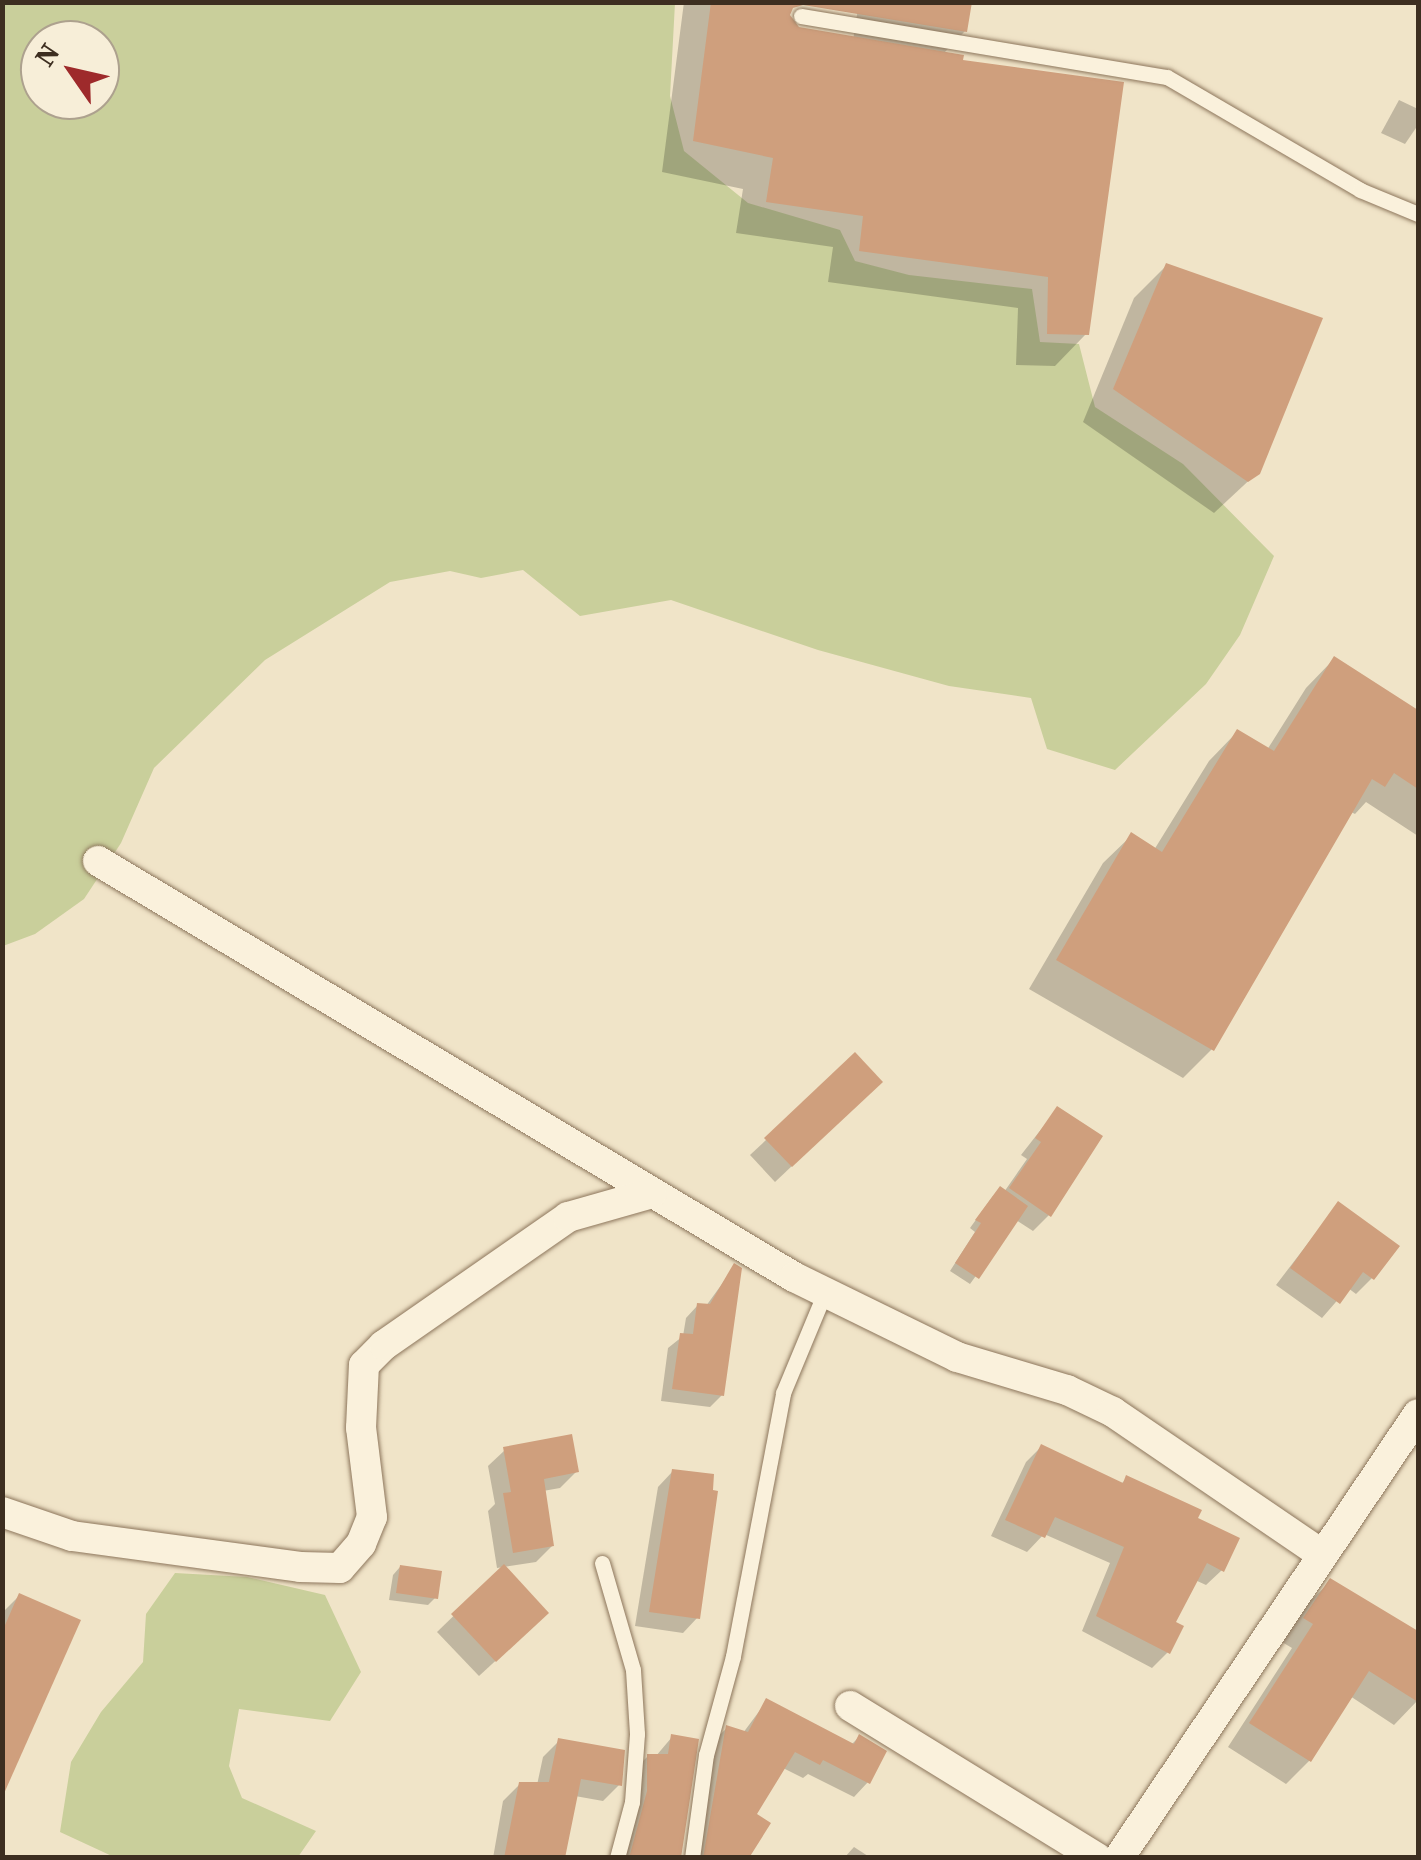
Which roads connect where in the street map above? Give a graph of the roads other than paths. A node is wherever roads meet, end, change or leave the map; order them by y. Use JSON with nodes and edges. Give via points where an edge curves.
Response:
{"nodes":[{"id":1,"x":801,"y":16,"type":"dead end"},
{"id":2,"x":1418,"y":214,"type":"edge"},
{"id":3,"x":98,"y":861,"type":"dead end"},
{"id":4,"x":652,"y":1193,"type":"junction"},
{"id":5,"x":825,"y":1292,"type":"junction"},
{"id":6,"x":1418,"y":1414,"type":"edge"},
{"id":7,"x":2,"y":1512,"type":"edge"},
{"id":8,"x":1320,"y":1554,"type":"junction"},
{"id":9,"x":602,"y":1563,"type":"dead end"},
{"id":10,"x":850,"y":1706,"type":"dead end"},
{"id":11,"x":617,"y":1858,"type":"edge"},
{"id":12,"x":692,"y":1858,"type":"edge"},
{"id":13,"x":1097,"y":1858,"type":"edge"},
{"id":14,"x":1119,"y":1858,"type":"edge"}],
"edges":[{"from":1,"to":2,"type":"lane","via":[[1167,77],[1360,190]]},
{"from":3,"to":4,"type":"street"},
{"from":4,"to":5,"type":"street"},
{"from":4,"to":7,"type":"street","via":[[568,1218],[384,1344],[364,1365],[361,1428],[372,1517],[361,1544],[340,1568],[72,1536]]},
{"from":5,"to":8,"type":"street","via":[[956,1357],[1067,1390],[1113,1412]]},
{"from":5,"to":12,"type":"lane","via":[[782,1393],[733,1656],[706,1755]]},
{"from":6,"to":8,"type":"street"},
{"from":8,"to":14,"type":"street"},
{"from":9,"to":11,"type":"lane","via":[[633,1670],[637,1734],[632,1802]]},
{"from":10,"to":13,"type":"street"}]}
